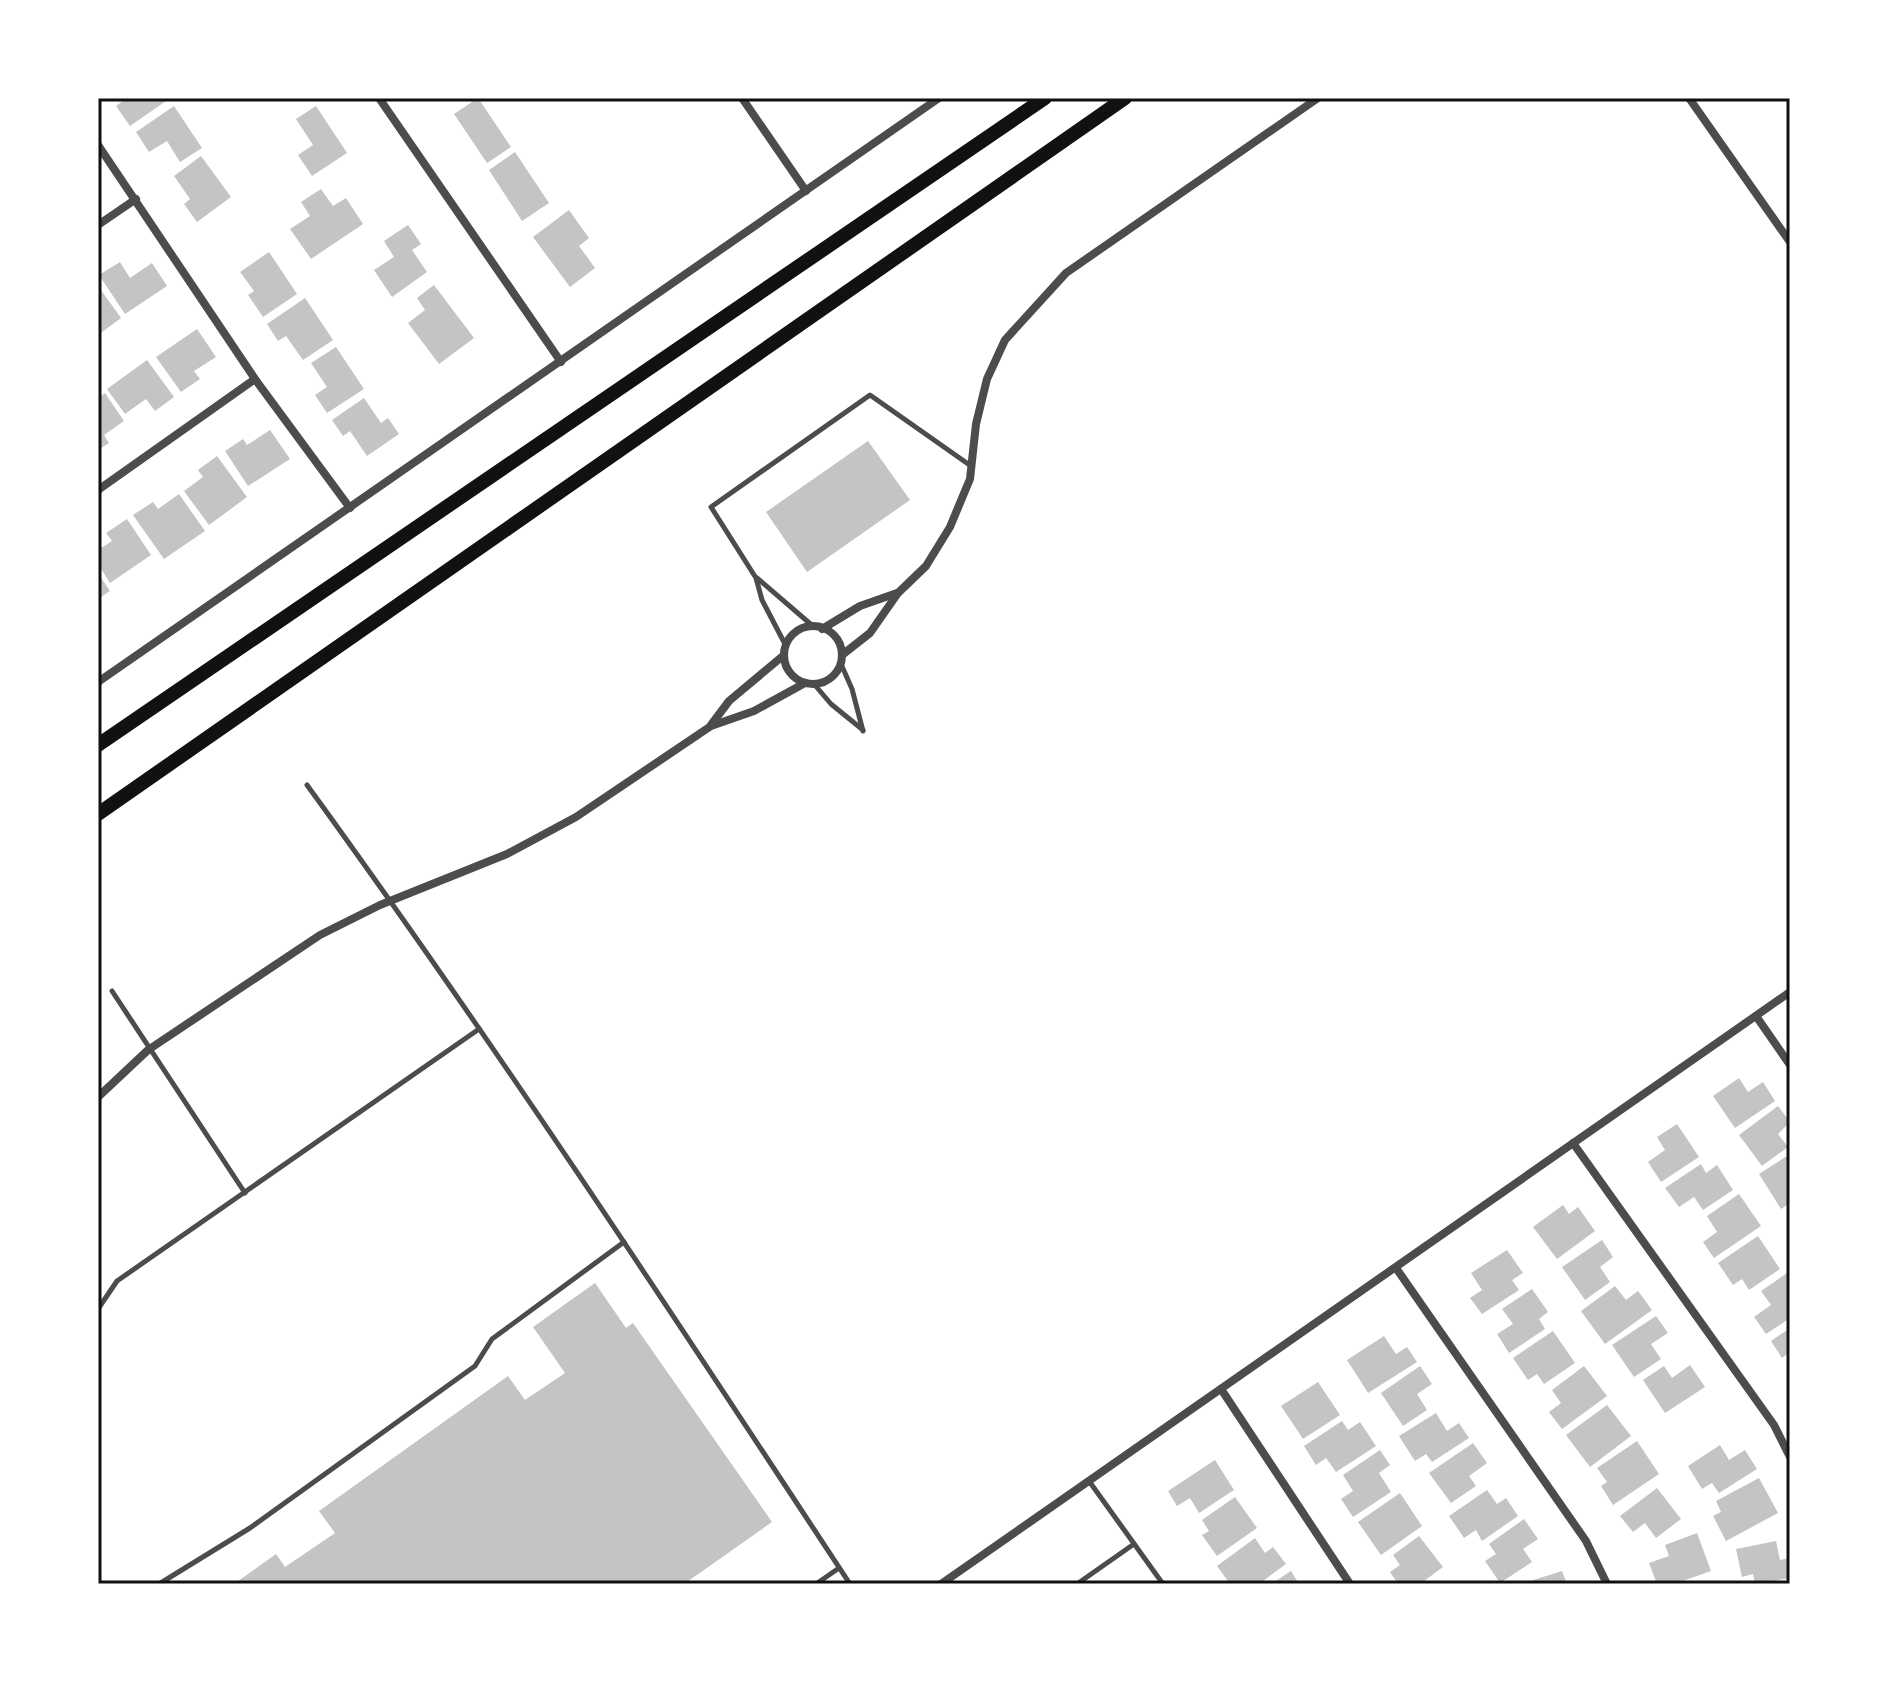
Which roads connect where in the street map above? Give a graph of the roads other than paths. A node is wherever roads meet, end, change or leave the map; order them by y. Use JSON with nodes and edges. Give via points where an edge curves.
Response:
{"nodes":[{"id":1,"x":379,"y":98,"type":"edge"},
{"id":2,"x":742,"y":98,"type":"edge"},
{"id":3,"x":939,"y":98,"type":"edge"},
{"id":4,"x":1045,"y":98,"type":"edge"},
{"id":5,"x":1125,"y":98,"type":"edge"},
{"id":6,"x":1318,"y":98,"type":"edge"},
{"id":7,"x":1689,"y":98,"type":"edge"},
{"id":8,"x":98,"y":145,"type":"edge"},
{"id":9,"x":806,"y":191,"type":"junction"},
{"id":10,"x":136,"y":199,"type":"junction"},
{"id":11,"x":98,"y":225,"type":"edge"},
{"id":12,"x":1790,"y":242,"type":"edge"},
{"id":13,"x":561,"y":362,"type":"junction"},
{"id":14,"x":255,"y":379,"type":"junction"},
{"id":15,"x":971,"y":466,"type":"junction"},
{"id":16,"x":98,"y":490,"type":"edge"},
{"id":17,"x":350,"y":508,"type":"junction"},
{"id":18,"x":756,"y":578,"type":"junction"},
{"id":19,"x":898,"y":593,"type":"junction"},
{"id":20,"x":818,"y":628,"type":"junction"},
{"id":21,"x":785,"y":651,"type":"junction"},
{"id":22,"x":841,"y":659,"type":"junction"},
{"id":23,"x":98,"y":682,"type":"edge"},
{"id":24,"x":810,"y":684,"type":"junction"},
{"id":25,"x":711,"y":726,"type":"junction"},
{"id":26,"x":98,"y":745,"type":"edge"},
{"id":27,"x":307,"y":785,"type":"dead end"},
{"id":28,"x":98,"y":814,"type":"edge"},
{"id":29,"x":391,"y":901,"type":"junction"},
{"id":30,"x":112,"y":991,"type":"dead end"},
{"id":31,"x":1790,"y":992,"type":"edge"},
{"id":32,"x":1756,"y":1016,"type":"junction"},
{"id":33,"x":479,"y":1028,"type":"junction"},
{"id":34,"x":148,"y":1050,"type":"junction"},
{"id":35,"x":1790,"y":1065,"type":"edge"},
{"id":36,"x":98,"y":1097,"type":"edge"},
{"id":37,"x":1573,"y":1143,"type":"junction"},
{"id":38,"x":245,"y":1193,"type":"junction"},
{"id":39,"x":624,"y":1242,"type":"junction"},
{"id":40,"x":1396,"y":1268,"type":"junction"},
{"id":41,"x":98,"y":1309,"type":"edge"},
{"id":42,"x":1221,"y":1389,"type":"junction"},
{"id":43,"x":1790,"y":1457,"type":"edge"},
{"id":44,"x":1089,"y":1481,"type":"junction"},
{"id":45,"x":1134,"y":1544,"type":"junction"},
{"id":46,"x":839,"y":1568,"type":"junction"},
{"id":47,"x":159,"y":1584,"type":"edge"},
{"id":48,"x":816,"y":1584,"type":"edge"},
{"id":49,"x":850,"y":1584,"type":"edge"},
{"id":50,"x":941,"y":1584,"type":"edge"},
{"id":51,"x":1077,"y":1584,"type":"edge"},
{"id":52,"x":1163,"y":1584,"type":"edge"},
{"id":53,"x":1350,"y":1584,"type":"edge"},
{"id":54,"x":1607,"y":1584,"type":"edge"}],
"edges":[{"from":1,"to":13,"type":"street"},
{"from":2,"to":9,"type":"street"},
{"from":3,"to":9,"type":"street"},
{"from":4,"to":26,"type":"main road"},
{"from":5,"to":28,"type":"main road"},
{"from":6,"to":15,"type":"street","via":[[1066,273],[1005,340],[987,379]]},
{"from":7,"to":12,"type":"street"},
{"from":8,"to":10,"type":"street"},
{"from":9,"to":13,"type":"street"},
{"from":10,"to":11,"type":"street"},
{"from":10,"to":14,"type":"street"},
{"from":13,"to":17,"type":"street"},
{"from":14,"to":16,"type":"street"},
{"from":14,"to":17,"type":"street"},
{"from":15,"to":18,"type":"lane","via":[[870,395],[711,507]]},
{"from":15,"to":19,"type":"street","via":[[950,527],[926,566]]},
{"from":17,"to":23,"type":"street"},
{"from":18,"to":20,"type":"lane"},
{"from":18,"to":21,"type":"lane"},
{"from":19,"to":20,"type":"street"},
{"from":19,"to":22,"type":"street","via":[[870,633]]},
{"from":20,"to":21,"type":"street","via":[[797,632]]},
{"from":20,"to":22,"type":"street","via":[[837,639]]},
{"from":21,"to":24,"type":"street","via":[[790,673]]},
{"from":21,"to":25,"type":"street","via":[[729,701]]},
{"from":22,"to":24,"type":"street","via":[[831,677]]},
{"from":22,"to":24,"type":"lane","via":[[863,731]]},
{"from":24,"to":25,"type":"street"},
{"from":25,"to":29,"type":"street","via":[[576,817],[507,854]]},
{"from":27,"to":29,"type":"lane"},
{"from":29,"to":33,"type":"lane"},
{"from":29,"to":34,"type":"street","via":[[320,935]]},
{"from":30,"to":34,"type":"lane"},
{"from":31,"to":32,"type":"street"},
{"from":32,"to":35,"type":"street"},
{"from":32,"to":37,"type":"street"},
{"from":33,"to":38,"type":"lane"},
{"from":33,"to":39,"type":"lane"},
{"from":34,"to":36,"type":"street"},
{"from":34,"to":38,"type":"lane"},
{"from":37,"to":40,"type":"street"},
{"from":37,"to":43,"type":"street","via":[[1774,1425]]},
{"from":38,"to":41,"type":"lane","via":[[117,1281]]},
{"from":39,"to":46,"type":"lane"},
{"from":39,"to":47,"type":"lane","via":[[492,1339],[475,1366],[250,1528]]},
{"from":40,"to":42,"type":"street"},
{"from":40,"to":54,"type":"street","via":[[1586,1541]]},
{"from":42,"to":44,"type":"street"},
{"from":42,"to":53,"type":"street"},
{"from":44,"to":45,"type":"lane"},
{"from":44,"to":50,"type":"street"},
{"from":45,"to":51,"type":"lane"},
{"from":45,"to":52,"type":"lane"},
{"from":46,"to":48,"type":"lane"},
{"from":46,"to":49,"type":"lane"}]}
